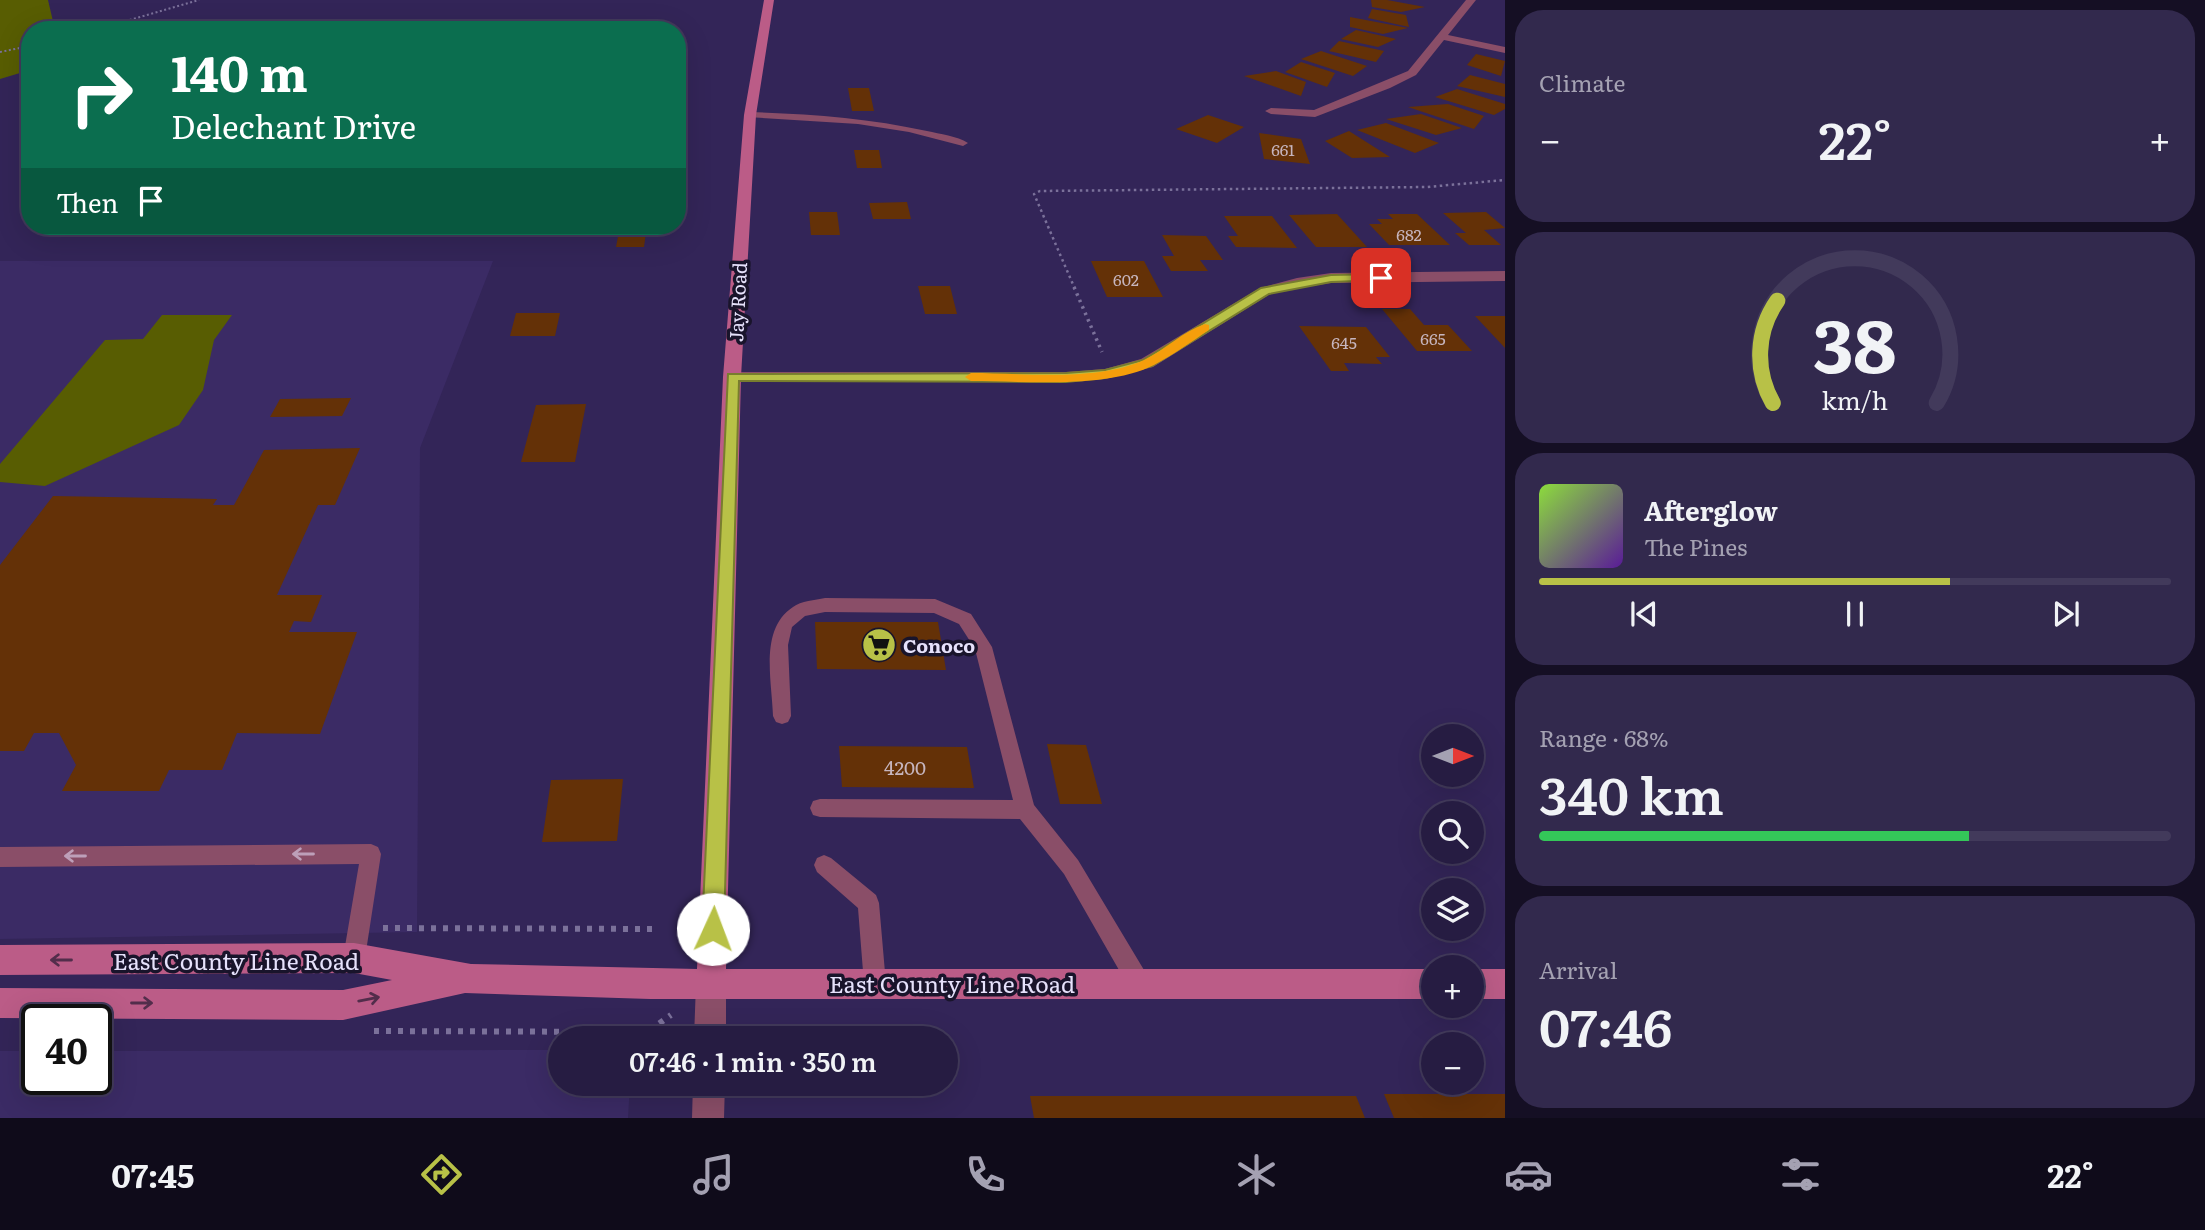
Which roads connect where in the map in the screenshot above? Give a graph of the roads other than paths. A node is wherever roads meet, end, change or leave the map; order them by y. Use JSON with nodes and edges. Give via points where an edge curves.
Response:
{"nodes":[{"id":1,"x":769,"y":0,"type":"edge"},
{"id":2,"x":1471,"y":0,"type":"edge"},
{"id":3,"x":1444,"y":37,"type":"junction"},
{"id":4,"x":1505,"y":50,"type":"edge"},
{"id":5,"x":1271,"y":111,"type":"dead end"},
{"id":6,"x":750,"y":115,"type":"junction"},
{"id":7,"x":964,"y":143,"type":"dead end"},
{"id":8,"x":1505,"y":276,"type":"edge"},
{"id":9,"x":732,"y":377,"type":"junction"},
{"id":10,"x":782,"y":716,"type":"dead end"},
{"id":11,"x":820,"y":808,"type":"dead end"},
{"id":12,"x":1025,"y":810,"type":"junction"},
{"id":13,"x":0,"y":857,"type":"edge"},
{"id":14,"x":824,"y":865,"type":"dead end"},
{"id":15,"x":354,"y":958,"type":"junction"},
{"id":16,"x":0,"y":960,"type":"edge"},
{"id":17,"x":471,"y":979,"type":"junction"},
{"id":18,"x":1139,"y":982,"type":"junction"},
{"id":19,"x":711,"y":984,"type":"junction"},
{"id":20,"x":875,"y":984,"type":"junction"},
{"id":21,"x":1421,"y":984,"type":"edge"},
{"id":22,"x":1484,"y":984,"type":"edge"},
{"id":23,"x":1505,"y":984,"type":"edge"},
{"id":24,"x":0,"y":1003,"type":"edge"},
{"id":25,"x":710,"y":1026,"type":"edge"},
{"id":26,"x":709,"y":1096,"type":"edge"},
{"id":27,"x":708,"y":1118,"type":"edge"}],
"edges":[{"from":1,"to":6,"type":"street","name":"Jay Road"},
{"from":2,"to":3,"type":"street"},
{"from":3,"to":4,"type":"street"},
{"from":3,"to":5,"type":"street","via":[[1412,73],[1386,86],[1315,114]]},
{"from":6,"to":7,"type":"lane","via":[[859,119]]},
{"from":6,"to":9,"type":"street","name":"Jay Road"},
{"from":8,"to":9,"type":"street","via":[[1331,278],[1276,288],[1147,363],[1105,374]]},
{"from":9,"to":19,"type":"street","name":"Jay Road"},
{"from":10,"to":12,"type":"lane","via":[[779,645],[784,624],[800,610],[825,605],[935,606],[965,619],[983,647]]},
{"from":11,"to":12,"type":"lane"},
{"from":12,"to":18,"type":"lane","via":[[1071,867]]},
{"from":15,"to":13,"type":"lane","one_way":true,"via":[[371,854]]},
{"from":14,"to":20,"type":"lane","via":[[868,903]]},
{"from":15,"to":16,"type":"street","name":"East County Line Road","one_way":true},
{"from":15,"to":17,"type":"street","name":"East County Line Road"},
{"from":17,"to":19,"type":"street","name":"East County Line Road"},
{"from":24,"to":17,"type":"street","name":"East County Line Road","one_way":true,"via":[[343,1004]]},
{"from":18,"to":20,"type":"street","name":"East County Line Road"},
{"from":18,"to":21,"type":"street","name":"East County Line Road"},
{"from":19,"to":20,"type":"street","name":"East County Line Road"},
{"from":19,"to":25,"type":"street"},
{"from":22,"to":23,"type":"street"},
{"from":26,"to":27,"type":"street"}]}
